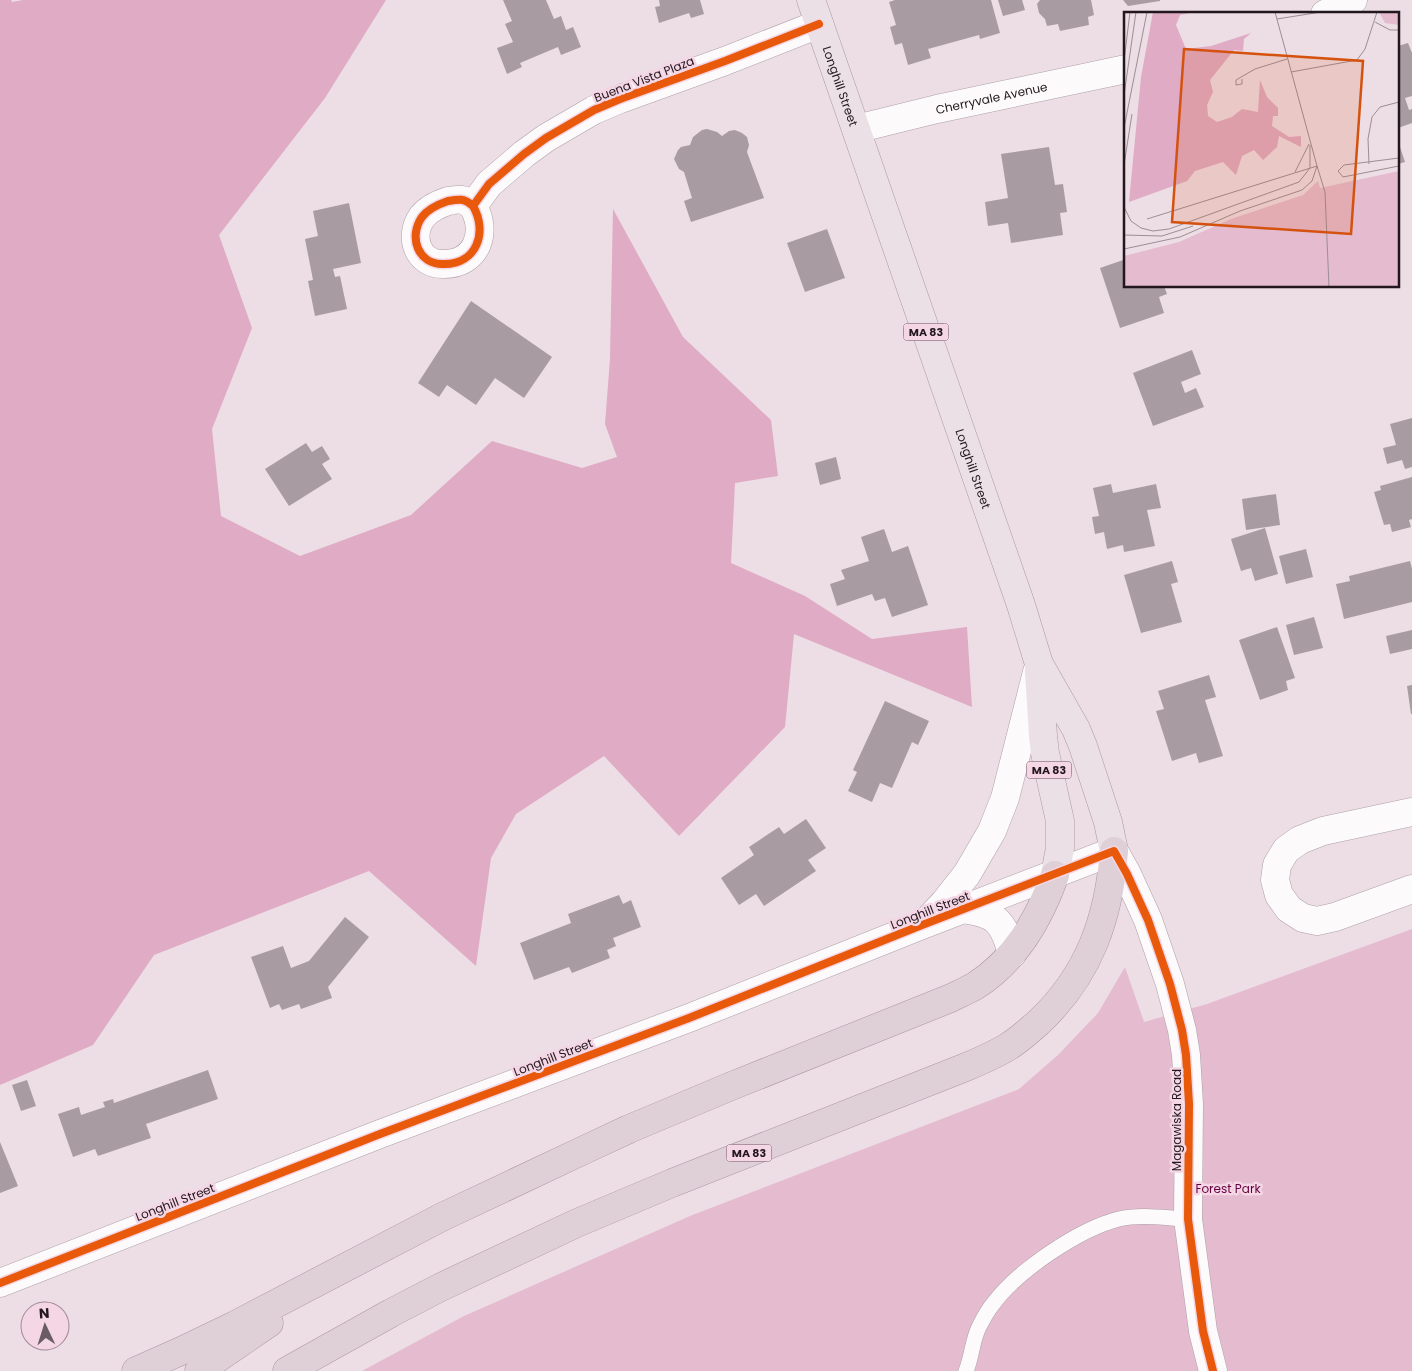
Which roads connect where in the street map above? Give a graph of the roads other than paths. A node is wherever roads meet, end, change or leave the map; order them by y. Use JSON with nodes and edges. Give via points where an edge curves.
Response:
{"nodes":[{"id":1,"x":1353,"y":0,"type":"edge"},
{"id":2,"x":815,"y":12,"type":"edge"},
{"id":3,"x":1329,"y":12,"type":"edge"},
{"id":4,"x":1124,"y":69,"type":"edge"},
{"id":5,"x":856,"y":129,"type":"junction"},
{"id":6,"x":473,"y":206,"type":"dead end"},
{"id":7,"x":1039,"y":664,"type":"junction"},
{"id":8,"x":1412,"y":812,"type":"edge"},
{"id":9,"x":1114,"y":851,"type":"junction"},
{"id":10,"x":1054,"y":874,"type":"junction"},
{"id":11,"x":1412,"y":889,"type":"edge"},
{"id":12,"x":963,"y":909,"type":"junction"},
{"id":13,"x":922,"y":925,"type":"junction"},
{"id":14,"x":1012,"y":954,"type":"junction"},
{"id":15,"x":1188,"y":1219,"type":"junction"},
{"id":16,"x":368,"y":1257,"type":"junction"},
{"id":17,"x":0,"y":1283,"type":"edge"},
{"id":18,"x":136,"y":1371,"type":"edge"},
{"id":19,"x":199,"y":1371,"type":"edge"},
{"id":20,"x":287,"y":1371,"type":"edge"},
{"id":21,"x":966,"y":1371,"type":"edge"},
{"id":22,"x":1213,"y":1371,"type":"edge"}],
"edges":[{"from":1,"to":3,"type":"street"},
{"from":2,"to":5,"type":"main road","name":"Longhill Street","number":"MA 83"},
{"from":2,"to":6,"type":"street","name":"Buena Vista Plaza","via":[[725,62],[594,110],[524,154],[489,184]]},
{"from":4,"to":5,"type":"street","name":"Cherryvale Avenue"},
{"from":5,"to":7,"type":"main road","name":"Longhill Street","number":"MA 83"},
{"from":7,"to":9,"type":"main road","number":"MA 83","via":[[1083,746]]},
{"from":7,"to":10,"type":"main road","number":"MA 83","via":[[1045,754],[1060,820],[1060,848]]},
{"from":7,"to":13,"type":"street","name":"Longhill Street","via":[[1005,798],[992,831],[967,874]]},
{"from":8,"to":11,"type":"street","via":[[1323,831],[1300,840],[1286,850],[1277,865],[1275,880],[1279,895],[1289,909],[1303,918],[1317,921]]},
{"from":9,"to":10,"type":"street","name":"Longhill Street"},
{"from":9,"to":15,"type":"street","name":"Magawiska Road","via":[[1148,920],[1182,1030],[1189,1104]]},
{"from":9,"to":20,"type":"highway","number":"MA 83","via":[[1100,928],[1092,949],[1065,994],[1008,1047],[969,1066],[577,1223],[439,1288]]},
{"from":10,"to":12,"type":"street","name":"Longhill Street"},
{"from":10,"to":14,"type":"highway","number":"MA 83","via":[[1034,924]]},
{"from":12,"to":13,"type":"street","name":"Longhill Street"},
{"from":12,"to":14,"type":"street","name":"Longhill Street","via":[[983,912],[1000,924]]},
{"from":13,"to":17,"type":"street","name":"Longhill Street"},
{"from":14,"to":16,"type":"highway","number":"MA 83","via":[[975,986],[951,998],[620,1134],[442,1217]]},
{"from":15,"to":21,"type":"lane","via":[[1120,1219],[1049,1253],[992,1304],[978,1329]]},
{"from":15,"to":22,"type":"street","name":"Magawiska Road","via":[[1203,1331]]},
{"from":16,"to":18,"type":"highway"},
{"from":16,"to":19,"type":"highway"}]}
